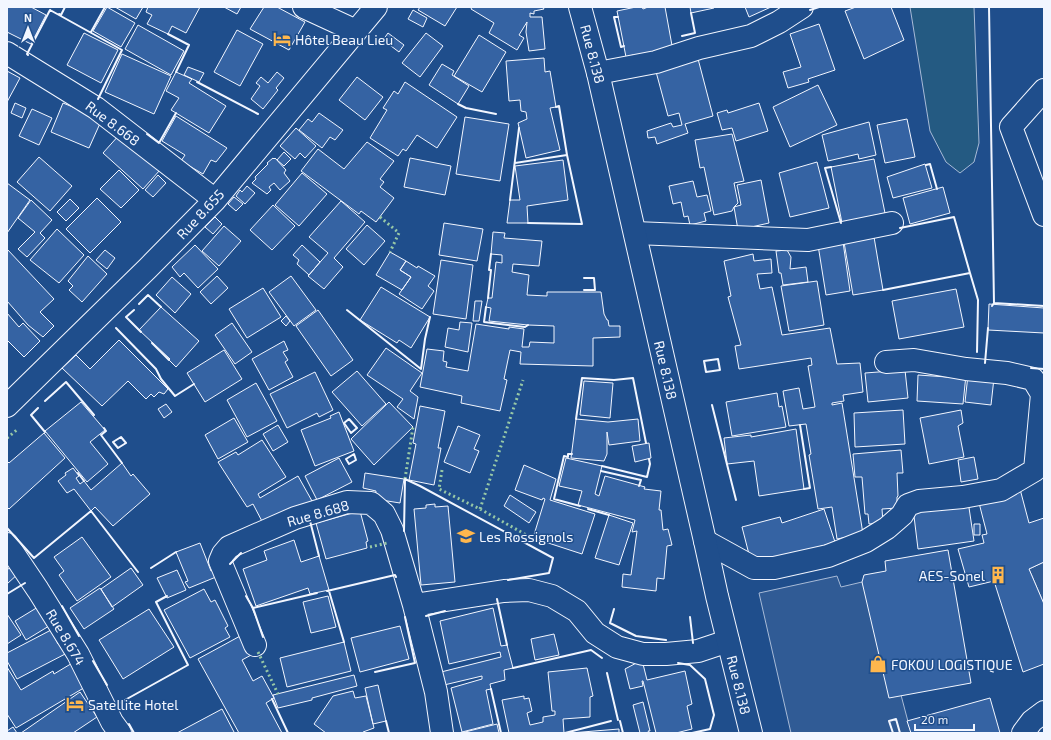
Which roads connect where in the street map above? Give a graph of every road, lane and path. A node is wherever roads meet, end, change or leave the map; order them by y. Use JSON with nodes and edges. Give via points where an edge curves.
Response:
{"nodes":[{"id":1,"x":304,"y":7,"type":"edge"},
{"id":2,"x":376,"y":7,"type":"edge"},
{"id":3,"x":580,"y":7,"type":"edge"},
{"id":4,"x":802,"y":7,"type":"edge"},
{"id":5,"x":356,"y":31,"type":"junction"},
{"id":6,"x":7,"y":53,"type":"edge"},
{"id":7,"x":598,"y":73,"type":"junction"},
{"id":8,"x":1044,"y":90,"type":"edge"},
{"id":9,"x":215,"y":200,"type":"junction"},
{"id":10,"x":1044,"y":215,"type":"edge"},
{"id":11,"x":892,"y":223,"type":"dead end"},
{"id":12,"x":636,"y":233,"type":"junction"},
{"id":13,"x":886,"y":362,"type":"dead end"},
{"id":14,"x":7,"y":406,"type":"edge"},
{"id":15,"x":706,"y":541,"type":"junction"},
{"id":16,"x":7,"y":544,"type":"edge"},
{"id":17,"x":414,"y":605,"type":"junction"},
{"id":18,"x":728,"y":641,"type":"junction"},
{"id":19,"x":255,"y":645,"type":"dead end"},
{"id":20,"x":1044,"y":712,"type":"edge"},
{"id":21,"x":120,"y":733,"type":"edge"},
{"id":22,"x":442,"y":733,"type":"edge"},
{"id":23,"x":751,"y":733,"type":"edge"},
{"id":24,"x":1023,"y":733,"type":"edge"}],
"edges":[{"from":1,"to":5,"type":"street"},
{"from":2,"to":5,"type":"street","name":"Rue 8.655"},
{"from":3,"to":7,"type":"street","name":"Rue 8.138"},
{"from":4,"to":7,"type":"street","via":[[751,36],[699,48],[656,62]]},
{"from":5,"to":9,"type":"street","name":"Rue 8.655"},
{"from":6,"to":9,"type":"street","name":"Rue 8.668","via":[[96,108]]},
{"from":7,"to":12,"type":"street","name":"Rue 8.138"},
{"from":8,"to":10,"type":"street","via":[[1011,127]]},
{"from":9,"to":14,"type":"street","name":"Rue 8.655"},
{"from":11,"to":12,"type":"street","via":[[808,240]]},
{"from":12,"to":15,"type":"street","name":"Rue 8.138"},
{"from":13,"to":15,"type":"street","via":[[914,360],[1033,379],[1042,394],[1035,470],[1001,490],[919,501],[908,505],[902,515],[887,528],[866,541],[828,556],[774,568],[754,568]]},
{"from":15,"to":18,"type":"street","name":"Rue 8.138","via":[[716,596]]},
{"from":16,"to":21,"type":"street","name":"Rue 8.674","via":[[78,654]]},
{"from":17,"to":18,"type":"street","via":[[504,591],[529,590],[552,596],[577,611],[595,633],[617,647],[643,654],[698,651]]},
{"from":17,"to":19,"type":"street","name":"Rue 8.688","via":[[392,530],[384,514],[370,503],[347,502],[295,518],[229,548],[223,554],[220,561]]},
{"from":17,"to":22,"type":"street","name":"Rue 8.688","via":[[436,692]]},
{"from":18,"to":23,"type":"street","name":"Rue 8.138"},
{"from":20,"to":24,"type":"street","via":[[1032,721]]}]}
